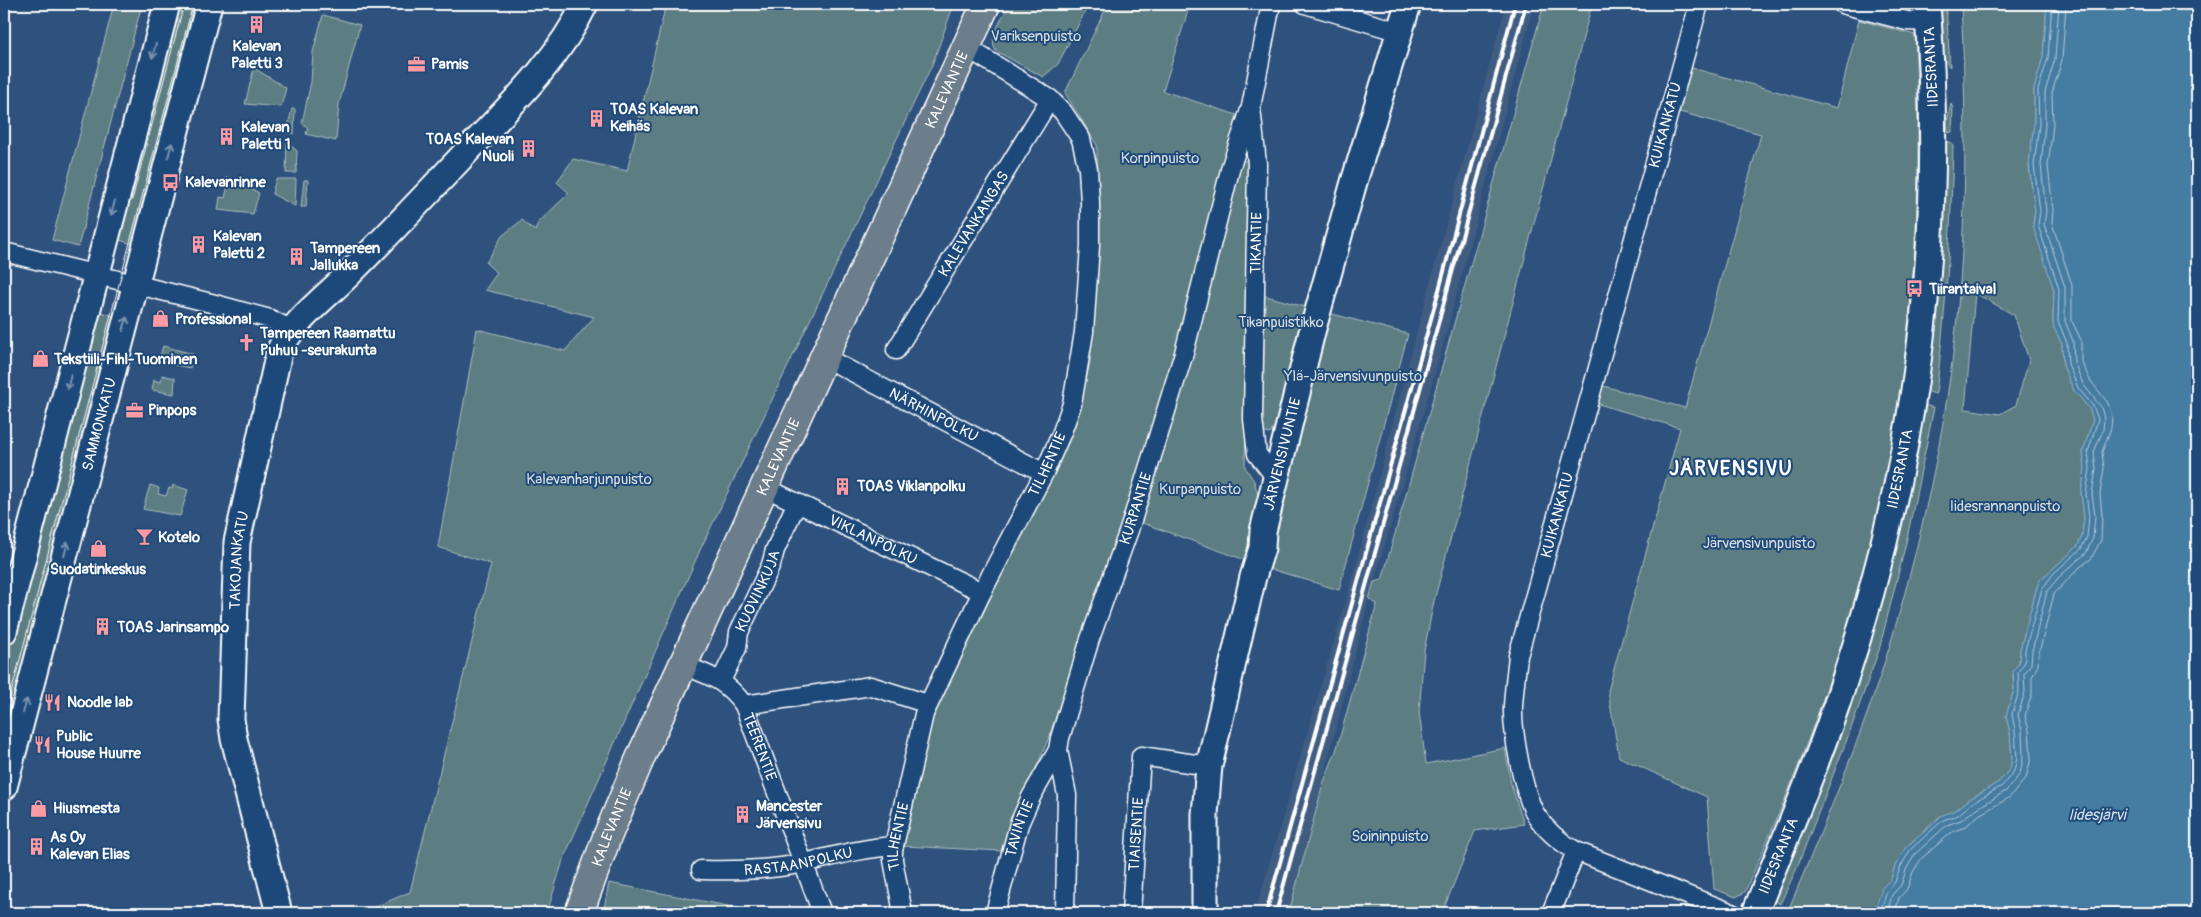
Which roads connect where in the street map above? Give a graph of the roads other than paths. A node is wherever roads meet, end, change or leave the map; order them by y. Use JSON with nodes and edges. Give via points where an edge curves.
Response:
{"nodes":[{"id":1,"x":167,"y":4,"type":"edge"},
{"id":2,"x":209,"y":4,"type":"edge"},
{"id":3,"x":585,"y":4,"type":"edge"},
{"id":4,"x":986,"y":4,"type":"edge"},
{"id":5,"x":1272,"y":4,"type":"edge"},
{"id":6,"x":1305,"y":4,"type":"edge"},
{"id":7,"x":1408,"y":4,"type":"edge"},
{"id":8,"x":1699,"y":4,"type":"edge"},
{"id":9,"x":1842,"y":4,"type":"edge"},
{"id":10,"x":1928,"y":13,"type":"edge"},
{"id":11,"x":1400,"y":32,"type":"junction"},
{"id":12,"x":966,"y":47,"type":"junction"},
{"id":13,"x":1050,"y":99,"type":"junction"},
{"id":14,"x":1251,"y":107,"type":"junction"},
{"id":15,"x":4,"y":252,"type":"edge"},
{"id":16,"x":97,"y":276,"type":"junction"},
{"id":17,"x":135,"y":284,"type":"junction"},
{"id":18,"x":292,"y":330,"type":"junction"},
{"id":19,"x":896,"y":350,"type":"dead end"},
{"id":20,"x":824,"y":357,"type":"junction"},
{"id":21,"x":1044,"y":473,"type":"junction"},
{"id":22,"x":1276,"y":478,"type":"junction"},
{"id":23,"x":764,"y":487,"type":"junction"},
{"id":24,"x":799,"y":504,"type":"junction"},
{"id":25,"x":982,"y":592,"type":"junction"},
{"id":26,"x":4,"y":631,"type":"edge"},
{"id":27,"x":684,"y":664,"type":"junction"},
{"id":28,"x":721,"y":681,"type":"junction"},
{"id":29,"x":928,"y":704,"type":"junction"},
{"id":30,"x":744,"y":705,"type":"junction"},
{"id":31,"x":1058,"y":750,"type":"junction"},
{"id":32,"x":1209,"y":766,"type":"junction"},
{"id":33,"x":4,"y":787,"type":"edge"},
{"id":34,"x":894,"y":846,"type":"junction"},
{"id":35,"x":1576,"y":851,"type":"junction"},
{"id":36,"x":803,"y":863,"type":"junction"},
{"id":37,"x":701,"y":870,"type":"dead end"},
{"id":38,"x":279,"y":913,"type":"edge"},
{"id":39,"x":579,"y":913,"type":"edge"},
{"id":40,"x":822,"y":913,"type":"edge"},
{"id":41,"x":903,"y":913,"type":"edge"},
{"id":42,"x":994,"y":913,"type":"edge"},
{"id":43,"x":1065,"y":913,"type":"edge"},
{"id":44,"x":1131,"y":913,"type":"edge"},
{"id":45,"x":1205,"y":913,"type":"edge"},
{"id":46,"x":1551,"y":913,"type":"edge"},
{"id":47,"x":1732,"y":913,"type":"edge"},
{"id":48,"x":1755,"y":913,"type":"edge"}],
"edges":[{"from":1,"to":16,"type":"main road","one_way":true},
{"from":17,"to":2,"type":"main road","name":"SAMMONKATU","one_way":true},
{"from":3,"to":18,"type":"main road","name":"TAKOJANKATU","via":[[550,60],[519,97]]},
{"from":4,"to":12,"type":"main road","name":"KALEVANTIE"},
{"from":5,"to":14,"type":"street","name":"TIKANTIE"},
{"from":6,"to":11,"type":"street"},
{"from":7,"to":11,"type":"main road","name":"JÄRVENSIVUNTIE"},
{"from":8,"to":35,"type":"street","name":"KUIKANKATU","via":[[1518,656],[1513,709],[1527,795],[1545,827]]},
{"from":9,"to":10,"type":"street","via":[[1917,23]]},
{"from":10,"to":48,"type":"main road","name":"IIDESRANTA","via":[[1934,138],[1929,256],[1905,453],[1882,557],[1843,686]]},
{"from":11,"to":22,"type":"main road","name":"JÄRVENSIVUNTIE","via":[[1312,332]]},
{"from":12,"to":13,"type":"street","name":"TILHENTIE"},
{"from":12,"to":20,"type":"main road","name":"KALEVANTIE"},
{"from":13,"to":19,"type":"street","name":"KALEVANKANGAS"},
{"from":13,"to":21,"type":"street","name":"TILHENTIE","via":[[1075,128],[1085,150],[1090,246],[1078,375],[1066,423]]},
{"from":14,"to":22,"type":"street","name":"TIKANTIE","via":[[1257,164],[1254,445],[1261,462]]},
{"from":14,"to":31,"type":"street","name":"KURPANTIE","via":[[1231,166],[1184,353],[1130,530],[1065,719]]},
{"from":15,"to":16,"type":"street"},
{"from":16,"to":17,"type":"street"},
{"from":16,"to":26,"type":"main road","one_way":true},
{"from":17,"to":18,"type":"street","via":[[257,315]]},
{"from":33,"to":17,"type":"main road","name":"SAMMONKATU","one_way":true},
{"from":18,"to":38,"type":"main road","name":"TAKOJANKATU","via":[[282,344],[276,366],[240,528],[231,705],[234,739]]},
{"from":20,"to":21,"type":"street","name":"NÄRHINPOLKU"},
{"from":20,"to":23,"type":"main road","name":"KALEVANTIE"},
{"from":21,"to":25,"type":"street","name":"TILHENTIE"},
{"from":22,"to":32,"type":"main road","name":"JÄRVENSIVUNTIE","via":[[1260,559]]},
{"from":23,"to":24,"type":"street","name":"VIKLANPOLKU"},
{"from":23,"to":27,"type":"main road","name":"KALEVANTIE"},
{"from":24,"to":25,"type":"street","name":"VIKLANPOLKU"},
{"from":24,"to":28,"type":"street","name":"KUOVINKUJA","via":[[775,550]]},
{"from":25,"to":29,"type":"street","name":"TILHENTIE"},
{"from":27,"to":28,"type":"street","name":"TEERENTIE"},
{"from":27,"to":39,"type":"main road","name":"KALEVANTIE","via":[[642,754]]},
{"from":28,"to":30,"type":"street","name":"TEERENTIE"},
{"from":29,"to":30,"type":"street","via":[[871,686]]},
{"from":29,"to":34,"type":"street","name":"TILHENTIE"},
{"from":30,"to":36,"type":"street","name":"TEERENTIE"},
{"from":31,"to":42,"type":"street","name":"TAVINTIE","via":[[1019,824]]},
{"from":31,"to":43,"type":"street","name":"KURPANTIE","via":[[1067,795]]},
{"from":32,"to":44,"type":"street","name":"TIAISENTIE","via":[[1141,756]]},
{"from":32,"to":45,"type":"main road","name":"JÄRVENSIVUNTIE","via":[[1205,814]]},
{"from":34,"to":36,"type":"street","name":"RASTAANPOLKU","via":[[865,848]]},
{"from":34,"to":41,"type":"street","name":"TILHENTIE","via":[[893,860]]},
{"from":35,"to":46,"type":"street"},
{"from":35,"to":47,"type":"street","name":"KUIKANKATU"},
{"from":36,"to":37,"type":"street","name":"RASTAANPOLKU","via":[[753,869]]},
{"from":36,"to":40,"type":"street","name":"TEERENTIE"}]}
